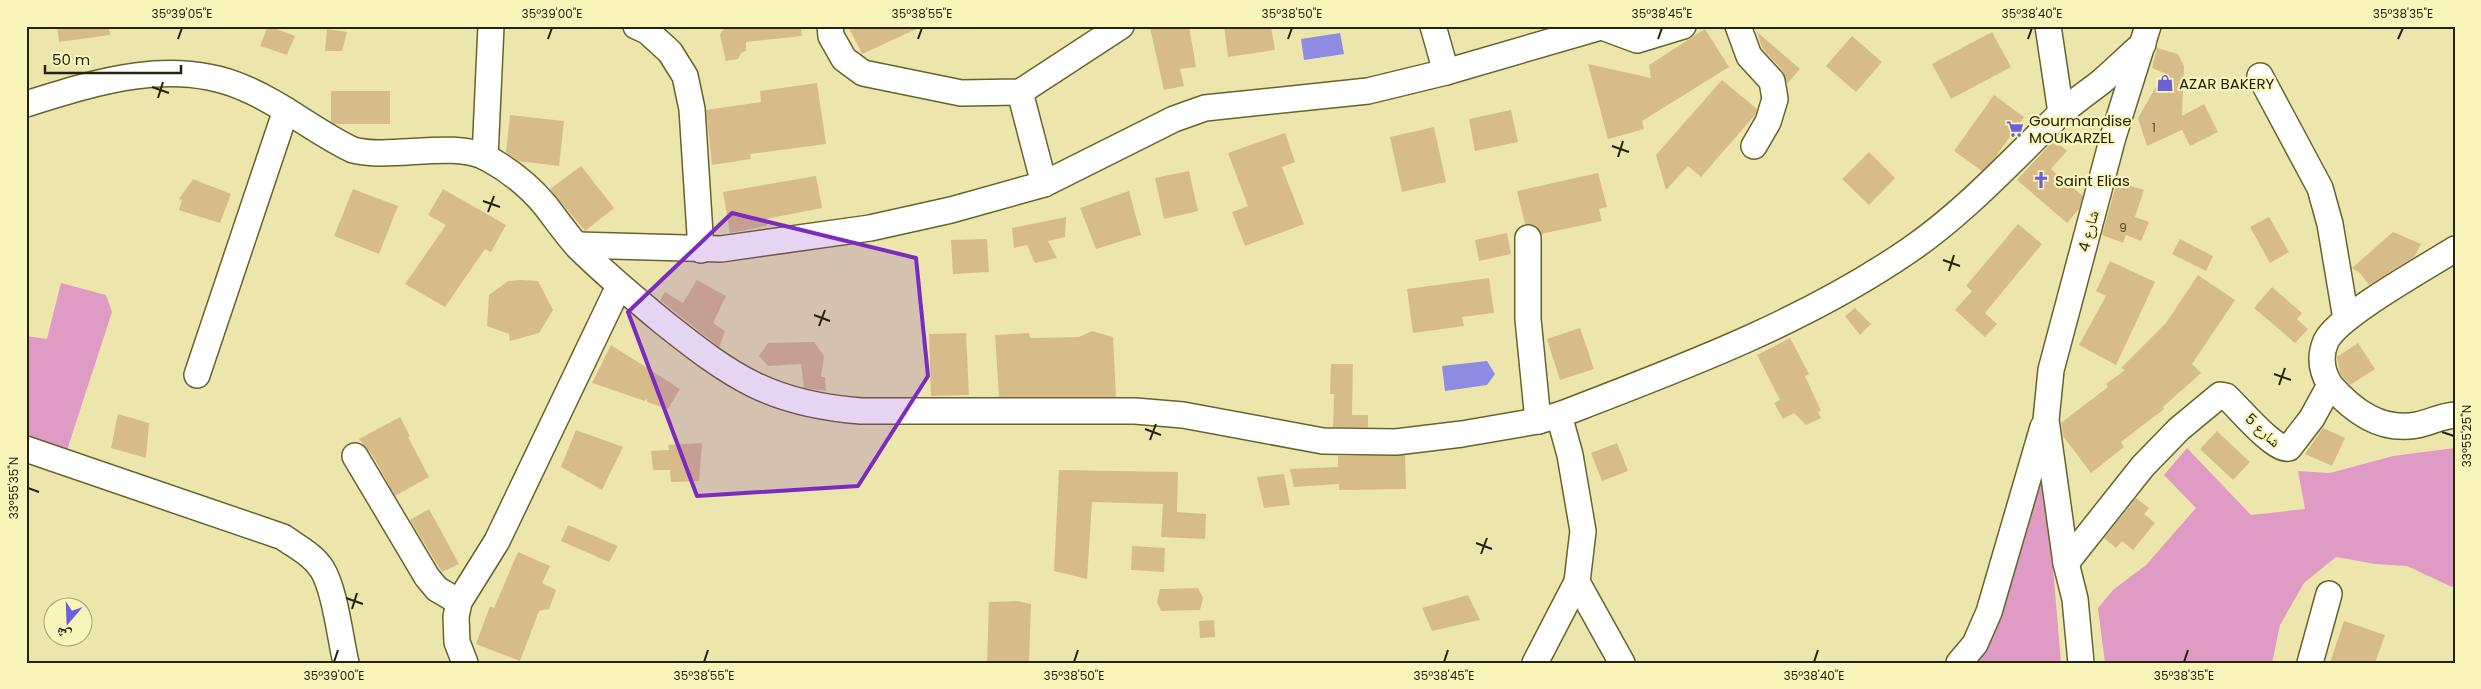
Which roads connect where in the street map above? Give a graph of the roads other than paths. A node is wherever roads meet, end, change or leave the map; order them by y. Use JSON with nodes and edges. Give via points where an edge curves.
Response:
{"nodes":[{"id":1,"x":490,"y":26,"type":"edge"},
{"id":2,"x":636,"y":26,"type":"edge"},
{"id":3,"x":830,"y":26,"type":"edge"},
{"id":4,"x":1121,"y":26,"type":"edge"},
{"id":5,"x":1433,"y":26,"type":"edge"},
{"id":6,"x":1603,"y":26,"type":"edge"},
{"id":7,"x":1683,"y":26,"type":"edge"},
{"id":8,"x":1738,"y":26,"type":"edge"},
{"id":9,"x":2048,"y":26,"type":"edge"},
{"id":10,"x":2145,"y":35,"type":"edge"},
{"id":11,"x":1446,"y":72,"type":"junction"},
{"id":12,"x":2260,"y":76,"type":"dead end"},
{"id":13,"x":1020,"y":92,"type":"junction"},
{"id":14,"x":26,"y":104,"type":"edge"},
{"id":15,"x":286,"y":110,"type":"junction"},
{"id":16,"x":2061,"y":113,"type":"junction"},
{"id":17,"x":1754,"y":146,"type":"dead end"},
{"id":18,"x":485,"y":157,"type":"junction"},
{"id":19,"x":1044,"y":184,"type":"junction"},
{"id":20,"x":1528,"y":238,"type":"dead end"},
{"id":21,"x":577,"y":245,"type":"junction"},
{"id":22,"x":2455,"y":249,"type":"edge"},
{"id":23,"x":701,"y":250,"type":"junction"},
{"id":24,"x":619,"y":286,"type":"junction"},
{"id":25,"x":2346,"y":319,"type":"junction"},
{"id":26,"x":197,"y":375,"type":"dead end"},
{"id":27,"x":2330,"y":386,"type":"junction"},
{"id":28,"x":2455,"y":415,"type":"edge"},
{"id":29,"x":1549,"y":418,"type":"junction"},
{"id":30,"x":2046,"y":420,"type":"junction"},
{"id":31,"x":26,"y":449,"type":"edge"},
{"id":32,"x":354,"y":456,"type":"dead end"},
{"id":33,"x":2066,"y":562,"type":"junction"},
{"id":34,"x":1577,"y":582,"type":"junction"},
{"id":35,"x":2329,"y":594,"type":"dead end"},
{"id":36,"x":458,"y":602,"type":"junction"},
{"id":37,"x":346,"y":663,"type":"edge"},
{"id":38,"x":465,"y":663,"type":"edge"},
{"id":39,"x":1535,"y":663,"type":"edge"},
{"id":40,"x":1622,"y":663,"type":"edge"},
{"id":41,"x":1959,"y":663,"type":"edge"},
{"id":42,"x":2081,"y":663,"type":"edge"},
{"id":43,"x":2310,"y":663,"type":"edge"}],
"edges":[{"from":1,"to":18,"type":"street"},
{"from":2,"to":23,"type":"street","via":[[647,31],[670,52],[685,76],[692,109]]},
{"from":3,"to":13,"type":"street","via":[[844,59],[863,73],[961,93]]},
{"from":4,"to":13,"type":"street"},
{"from":5,"to":11,"type":"street"},
{"from":6,"to":7,"type":"street","via":[[1637,40]]},
{"from":6,"to":11,"type":"street"},
{"from":8,"to":17,"type":"street","via":[[1749,56],[1772,81],[1775,100],[1768,122]]},
{"from":9,"to":16,"type":"street"},
{"from":10,"to":16,"type":"street","via":[[2100,82]]},
{"from":10,"to":30,"type":"street","name":"شارع 4","via":[[2113,137],[2051,370]]},
{"from":11,"to":19,"type":"street","via":[[1368,91],[1205,108],[1174,119]]},
{"from":12,"to":25,"type":"street","via":[[2320,188],[2330,224]]},
{"from":13,"to":19,"type":"street"},
{"from":14,"to":15,"type":"street","via":[[142,74],[203,76],[244,87]]},
{"from":15,"to":18,"type":"street","via":[[335,141],[367,154],[452,150]]},
{"from":15,"to":26,"type":"street"},
{"from":16,"to":29,"type":"street","via":[[1959,212],[1911,249],[1859,282],[1696,362]]},
{"from":18,"to":21,"type":"street","via":[[512,174],[544,204]]},
{"from":19,"to":23,"type":"street","via":[[870,228]]},
{"from":20,"to":29,"type":"street","via":[[1528,319]]},
{"from":21,"to":23,"type":"street"},
{"from":21,"to":24,"type":"street"},
{"from":22,"to":25,"type":"street"},
{"from":24,"to":29,"type":"street","via":[[740,379],[799,402],[830,408],[861,411],[1135,411],[1183,415],[1323,441],[1396,442]]},
{"from":24,"to":36,"type":"street","via":[[497,541]]},
{"from":25,"to":27,"type":"street","via":[[2326,341],[2322,366]]},
{"from":27,"to":28,"type":"street","via":[[2359,413],[2393,427],[2418,425],[2440,416]]},
{"from":27,"to":33,"type":"street","name":"شارع 5","via":[[2302,432],[2286,449],[2272,443],[2226,396],[2217,396],[2143,466]]},
{"from":29,"to":34,"type":"street","via":[[1570,456],[1583,531]]},
{"from":30,"to":33,"type":"street"},
{"from":30,"to":41,"type":"street","via":[[1989,612],[1975,644]]},
{"from":31,"to":37,"type":"street","via":[[283,537],[311,557],[322,570],[330,586]]},
{"from":32,"to":36,"type":"street","via":[[427,577]]},
{"from":33,"to":42,"type":"street","via":[[2075,598]]},
{"from":34,"to":39,"type":"street"},
{"from":34,"to":40,"type":"street"},
{"from":35,"to":43,"type":"street"},
{"from":36,"to":38,"type":"street","via":[[457,642]]}]}
